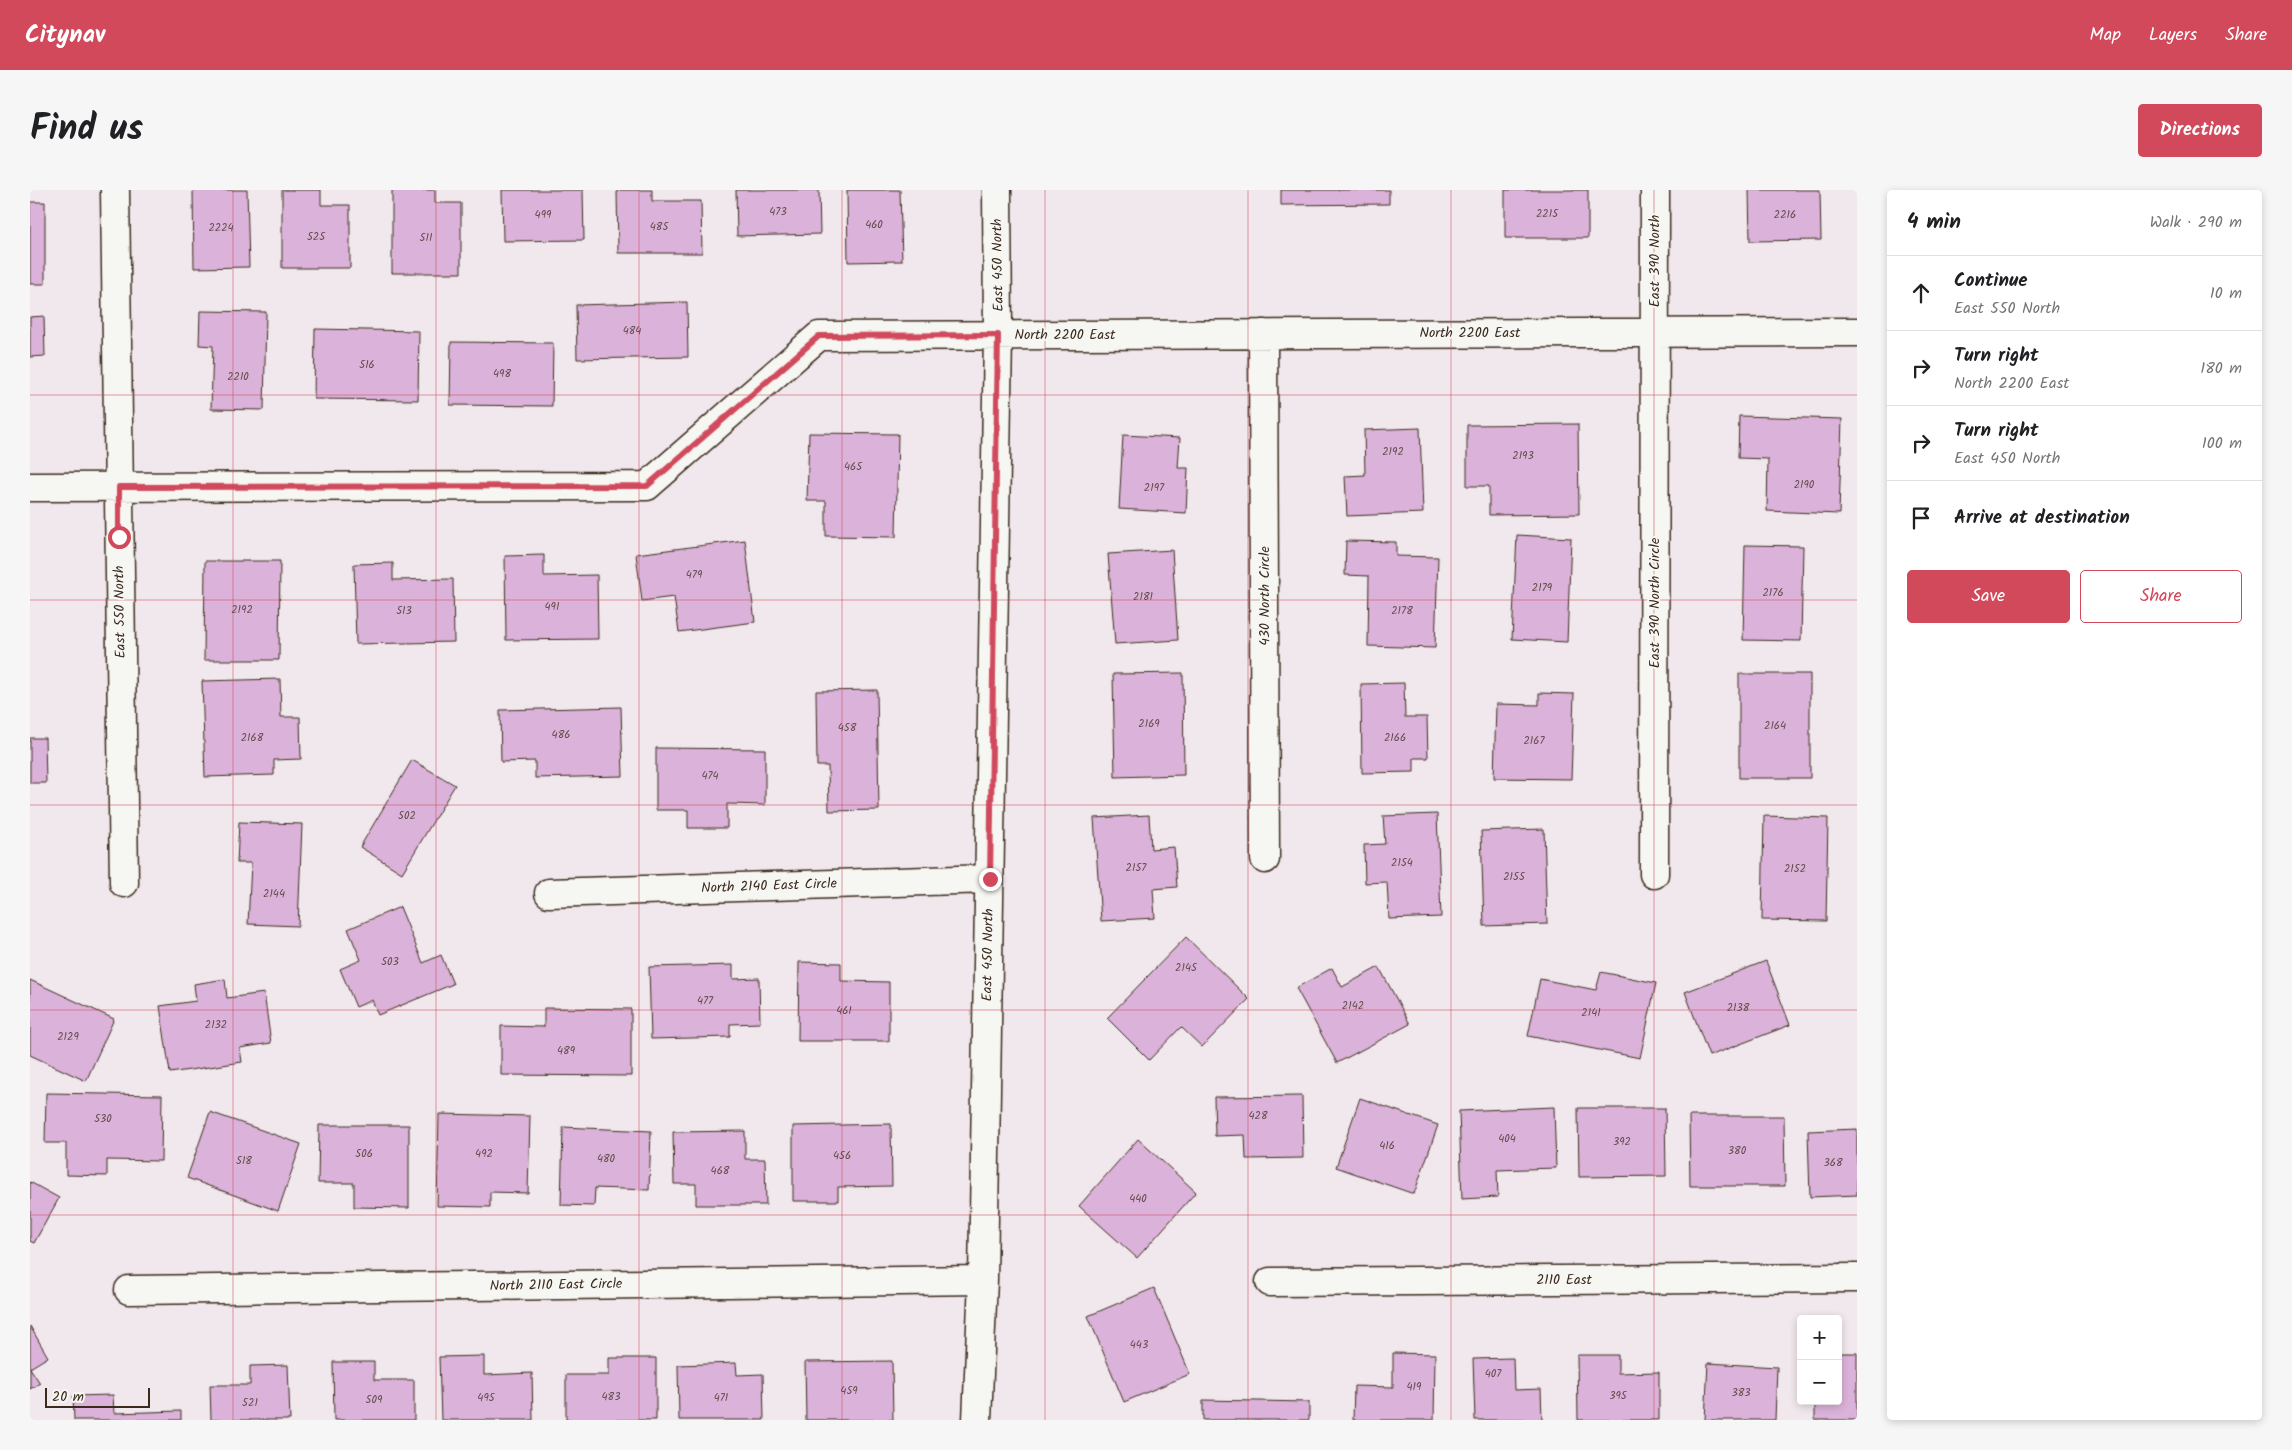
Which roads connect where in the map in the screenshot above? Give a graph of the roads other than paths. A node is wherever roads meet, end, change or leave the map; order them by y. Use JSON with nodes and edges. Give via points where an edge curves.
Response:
{"nodes":[{"id":1,"x":115,"y":190,"type":"edge"},
{"id":2,"x":997,"y":190,"type":"edge"},
{"id":3,"x":1655,"y":190,"type":"edge"},
{"id":4,"x":1857,"y":332,"type":"edge"},
{"id":5,"x":1656,"y":333,"type":"junction"},
{"id":6,"x":1263,"y":334,"type":"junction"},
{"id":7,"x":998,"y":335,"type":"junction"},
{"id":8,"x":119,"y":487,"type":"junction"},
{"id":9,"x":30,"y":488,"type":"edge"},
{"id":10,"x":1265,"y":859,"type":"dead end"},
{"id":11,"x":1654,"y":874,"type":"dead end"},
{"id":12,"x":990,"y":879,"type":"junction"},
{"id":13,"x":124,"y":884,"type":"dead end"},
{"id":14,"x":549,"y":893,"type":"dead end"},
{"id":15,"x":1857,"y":1278,"type":"edge"},
{"id":16,"x":983,"y":1280,"type":"junction"},
{"id":17,"x":1270,"y":1282,"type":"dead end"},
{"id":18,"x":129,"y":1290,"type":"dead end"},
{"id":19,"x":977,"y":1420,"type":"edge"}],
"edges":[{"from":1,"to":8,"type":"street","name":"East 550 North"},
{"from":2,"to":7,"type":"street","name":"East 450 North"},
{"from":3,"to":5,"type":"street","name":"East 390 North"},
{"from":4,"to":5,"type":"street","name":"North 2200 East"},
{"from":5,"to":6,"type":"street","name":"North 2200 East"},
{"from":5,"to":11,"type":"street","name":"East 390 North Circle"},
{"from":6,"to":7,"type":"street","name":"North 2200 East"},
{"from":6,"to":10,"type":"street","name":"430 North Circle"},
{"from":7,"to":8,"type":"street","name":"North 2200 East","via":[[819,336],[647,486]]},
{"from":7,"to":12,"type":"street","name":"East 450 North"},
{"from":8,"to":9,"type":"street","name":"North 2200 East"},
{"from":8,"to":13,"type":"street","name":"East 550 North"},
{"from":12,"to":14,"type":"street","name":"North 2140 East Circle"},
{"from":12,"to":16,"type":"street","name":"East 450 North"},
{"from":15,"to":17,"type":"street","name":"2110 East"},
{"from":16,"to":18,"type":"street","name":"North 2110 East Circle"},
{"from":16,"to":19,"type":"street","name":"East 450 North"}]}
